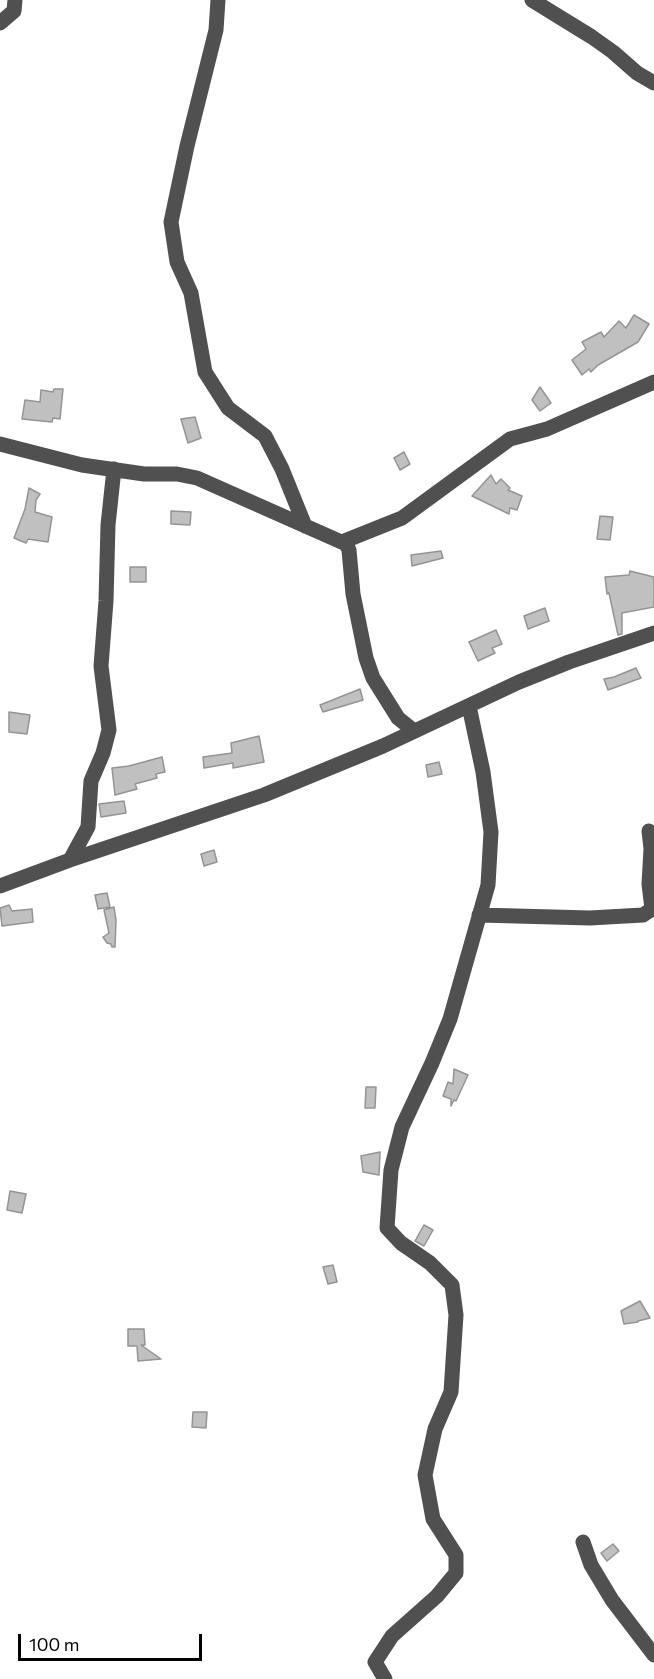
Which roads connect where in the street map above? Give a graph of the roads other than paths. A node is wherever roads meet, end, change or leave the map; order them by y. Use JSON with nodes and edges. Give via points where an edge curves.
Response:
{"nodes":[{"id":1,"x":15,"y":0,"type":"edge"},
{"id":2,"x":218,"y":0,"type":"edge"},
{"id":3,"x":532,"y":0,"type":"edge"},
{"id":4,"x":0,"y":23,"type":"edge"},
{"id":5,"x":654,"y":83,"type":"edge"},
{"id":6,"x":654,"y":382,"type":"edge"},
{"id":7,"x":0,"y":444,"type":"edge"},
{"id":8,"x":114,"y":470,"type":"junction"},
{"id":9,"x":305,"y":526,"type":"junction"},
{"id":10,"x":342,"y":542,"type":"junction"},
{"id":11,"x":654,"y":633,"type":"edge"},
{"id":12,"x":469,"y":706,"type":"junction"},
{"id":13,"x":414,"y":731,"type":"junction"},
{"id":14,"x":649,"y":831,"type":"dead end"},
{"id":15,"x":653,"y":849,"type":"edge"},
{"id":16,"x":70,"y":860,"type":"junction"},
{"id":17,"x":0,"y":886,"type":"edge"},
{"id":18,"x":479,"y":915,"type":"junction"},
{"id":19,"x":583,"y":1542,"type":"dead end"},
{"id":20,"x":654,"y":1655,"type":"edge"},
{"id":21,"x":385,"y":1679,"type":"edge"}],
"edges":[{"from":1,"to":4,"type":"street","via":[[14,11]]},
{"from":2,"to":9,"type":"street","via":[[216,30],[171,222],[177,262],[191,293],[205,372],[228,408],[265,436]]},
{"from":3,"to":5,"type":"street"},
{"from":6,"to":10,"type":"street","via":[[547,429],[510,439],[402,518]]},
{"from":7,"to":8,"type":"street"},
{"from":8,"to":9,"type":"street","via":[[197,478]]},
{"from":8,"to":16,"type":"street","via":[[101,666],[109,730],[91,781],[88,827]]},
{"from":9,"to":10,"type":"street"},
{"from":10,"to":13,"type":"street","via":[[349,550],[353,594],[373,678],[398,718]]},
{"from":11,"to":12,"type":"street","via":[[569,662]]},
{"from":12,"to":13,"type":"street"},
{"from":12,"to":18,"type":"street","via":[[491,832],[488,885]]},
{"from":13,"to":16,"type":"street","via":[[264,795]]},
{"from":14,"to":15,"type":"street"},
{"from":15,"to":18,"type":"street","via":[[649,884],[652,909],[643,915]]},
{"from":16,"to":17,"type":"street"},
{"from":18,"to":21,"type":"street","via":[[450,1019],[402,1127],[391,1170],[387,1228],[452,1285],[456,1315],[451,1392],[435,1430],[425,1475],[433,1519],[456,1555],[456,1573],[437,1596],[392,1636],[375,1662]]},
{"from":19,"to":20,"type":"street","via":[[591,1565],[612,1600]]}]}
